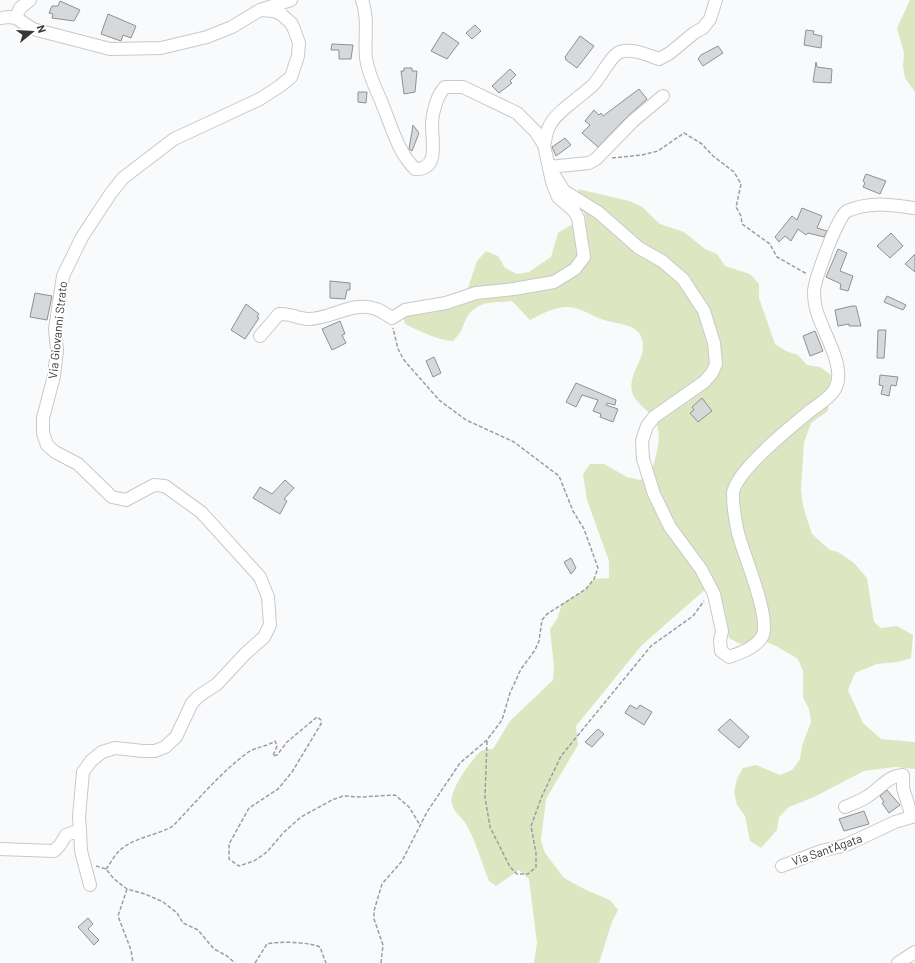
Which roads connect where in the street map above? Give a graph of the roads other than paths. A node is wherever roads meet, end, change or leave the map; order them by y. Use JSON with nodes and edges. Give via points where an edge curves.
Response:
{"nodes":[{"id":1,"x":30,"y":0,"type":"edge"},
{"id":2,"x":291,"y":0,"type":"edge"},
{"id":3,"x":362,"y":0,"type":"edge"},
{"id":4,"x":716,"y":0,"type":"edge"},
{"id":5,"x":260,"y":10,"type":"junction"},
{"id":6,"x":0,"y":18,"type":"edge"},
{"id":7,"x":16,"y":18,"type":"junction"},
{"id":8,"x":663,"y":96,"type":"dead end"},
{"id":9,"x":544,"y":145,"type":"junction"},
{"id":10,"x":549,"y":167,"type":"junction"},
{"id":11,"x":915,"y":208,"type":"edge"},
{"id":12,"x":260,"y":336,"type":"dead end"},
{"id":13,"x":845,"y":807,"type":"dead end"},
{"id":14,"x":914,"y":816,"type":"edge"},
{"id":15,"x":80,"y":830,"type":"junction"},
{"id":16,"x":0,"y":849,"type":"edge"},
{"id":17,"x":782,"y":866,"type":"dead end"},
{"id":18,"x":90,"y":885,"type":"dead end"},
{"id":19,"x":915,"y":952,"type":"edge"},
{"id":20,"x":898,"y":963,"type":"edge"}],
"edges":[{"from":1,"to":7,"type":"street","via":[[20,8]]},
{"from":2,"to":5,"type":"street"},
{"from":3,"to":9,"type":"street","via":[[366,16],[366,56],[369,72],[403,153],[415,169],[426,167],[434,152],[432,122],[439,97],[445,87],[463,87],[517,113],[536,132]]},
{"from":4,"to":9,"type":"street","via":[[710,19],[703,28],[670,53],[659,59],[629,51],[614,56],[593,85],[549,126]]},
{"from":5,"to":7,"type":"street","via":[[232,27],[207,37],[161,48],[132,49],[96,46],[33,29]]},
{"from":5,"to":15,"type":"street","name":"Via Giovanni Strato","via":[[274,11],[292,23],[298,43],[298,56],[290,77],[260,99],[174,139],[123,178],[111,194],[79,243],[63,276],[55,329],[57,350],[54,376],[43,418],[43,433],[51,448],[78,464],[112,497],[126,500],[154,486],[165,486],[201,512],[240,558],[260,577],[268,597],[270,625],[264,638],[245,654],[218,684],[192,703],[176,737],[165,747],[149,751],[115,748],[102,752],[92,761],[83,772]]},
{"from":6,"to":7,"type":"street"},
{"from":8,"to":10,"type":"street","via":[[596,159],[589,163]]},
{"from":9,"to":10,"type":"street"},
{"from":10,"to":11,"type":"street","via":[[564,190],[598,212],[639,248],[662,261],[683,279],[704,312],[714,343],[716,364],[704,382],[654,417],[647,426],[642,441],[643,459],[654,494],[670,527],[701,570],[714,594],[722,631],[721,651],[728,656],[752,646],[762,636],[765,624],[762,606],[738,533],[733,492],[740,478],[777,438],[830,395],[837,382],[836,363],[817,311],[814,291],[840,218],[845,211],[874,203]]},
{"from":10,"to":12,"type":"street","via":[[558,197],[578,218],[584,257],[575,269],[554,282],[476,293],[446,303],[405,310],[392,318],[376,308],[352,307],[322,318],[305,319],[279,314]]},
{"from":13,"to":14,"type":"street","via":[[868,796],[895,776],[903,775],[905,798]]},
{"from":14,"to":17,"type":"street","name":"Via Sant'Agata","via":[[846,845],[821,851]]},
{"from":15,"to":16,"type":"street","via":[[66,836],[54,851]]},
{"from":15,"to":18,"type":"street","name":"Via Giovanni Strato","via":[[81,851]]},
{"from":19,"to":20,"type":"street"}]}
